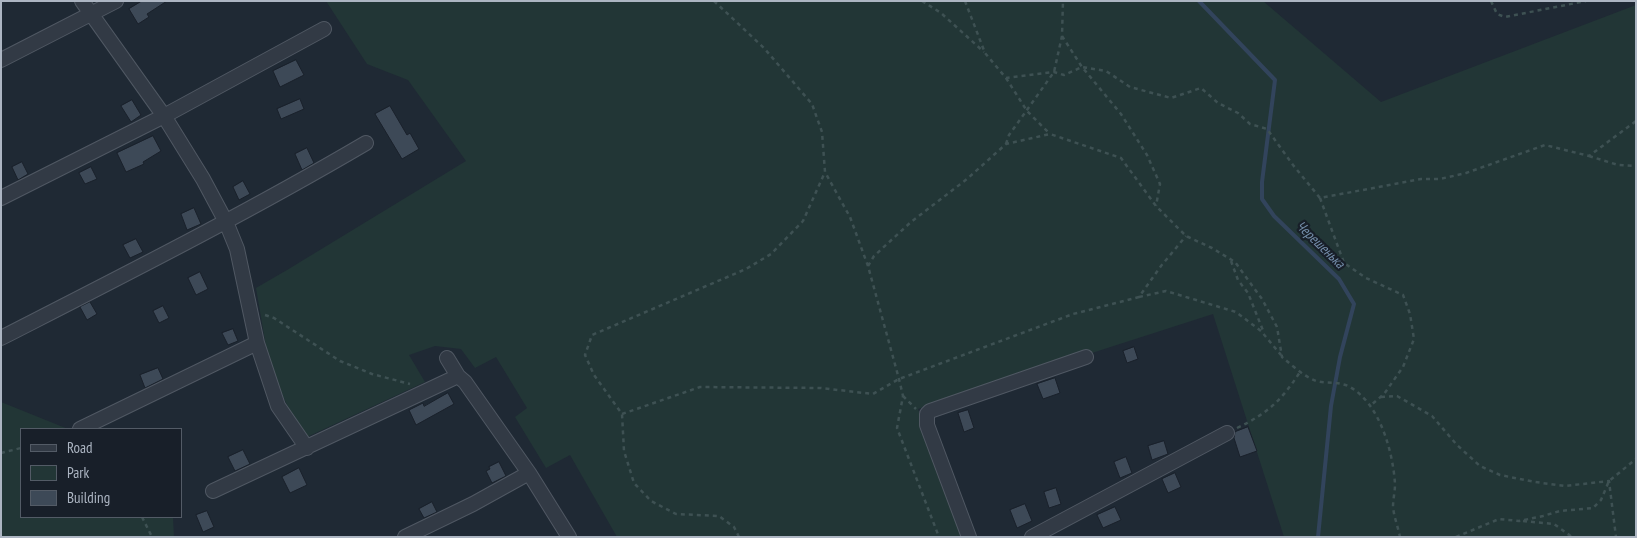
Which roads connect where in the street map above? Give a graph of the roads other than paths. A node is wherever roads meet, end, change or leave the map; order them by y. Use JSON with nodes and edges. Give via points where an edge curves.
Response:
{"nodes":[{"id":1,"x":82,"y":1,"type":"edge"},
{"id":2,"x":116,"y":1,"type":"edge"},
{"id":3,"x":90,"y":15,"type":"junction"},
{"id":4,"x":324,"y":28,"type":"dead end"},
{"id":5,"x":1,"y":60,"type":"edge"},
{"id":6,"x":164,"y":116,"type":"junction"},
{"id":7,"x":366,"y":143,"type":"dead end"},
{"id":8,"x":1,"y":198,"type":"edge"},
{"id":9,"x":226,"y":222,"type":"junction"},
{"id":10,"x":1,"y":338,"type":"edge"},
{"id":11,"x":257,"y":344,"type":"junction"},
{"id":12,"x":1086,"y":357,"type":"dead end"},
{"id":13,"x":447,"y":358,"type":"dead end"},
{"id":14,"x":458,"y":376,"type":"junction"},
{"id":15,"x":82,"y":428,"type":"edge"},
{"id":16,"x":1227,"y":433,"type":"road end"},
{"id":17,"x":307,"y":448,"type":"junction"},
{"id":18,"x":529,"y":474,"type":"junction"},
{"id":19,"x":212,"y":491,"type":"dead end"},
{"id":20,"x":405,"y":537,"type":"edge"},
{"id":21,"x":570,"y":537,"type":"edge"},
{"id":22,"x":969,"y":537,"type":"edge"},
{"id":23,"x":1032,"y":537,"type":"edge"}],
"edges":[{"from":1,"to":3,"type":"street"},
{"from":2,"to":3,"type":"street"},
{"from":3,"to":5,"type":"street"},
{"from":3,"to":6,"type":"street"},
{"from":4,"to":6,"type":"street"},
{"from":6,"to":8,"type":"street"},
{"from":6,"to":9,"type":"street"},
{"from":7,"to":9,"type":"street"},
{"from":9,"to":10,"type":"street"},
{"from":9,"to":11,"type":"street","via":[[236,249]]},
{"from":11,"to":15,"type":"street"},
{"from":11,"to":17,"type":"street","via":[[278,406]]},
{"from":12,"to":22,"type":"street","via":[[930,411],[926,418]]},
{"from":13,"to":14,"type":"street"},
{"from":14,"to":17,"type":"street"},
{"from":14,"to":18,"type":"street"},
{"from":16,"to":23,"type":"street"},
{"from":17,"to":19,"type":"street"},
{"from":18,"to":20,"type":"street"},
{"from":18,"to":21,"type":"street"}]}
